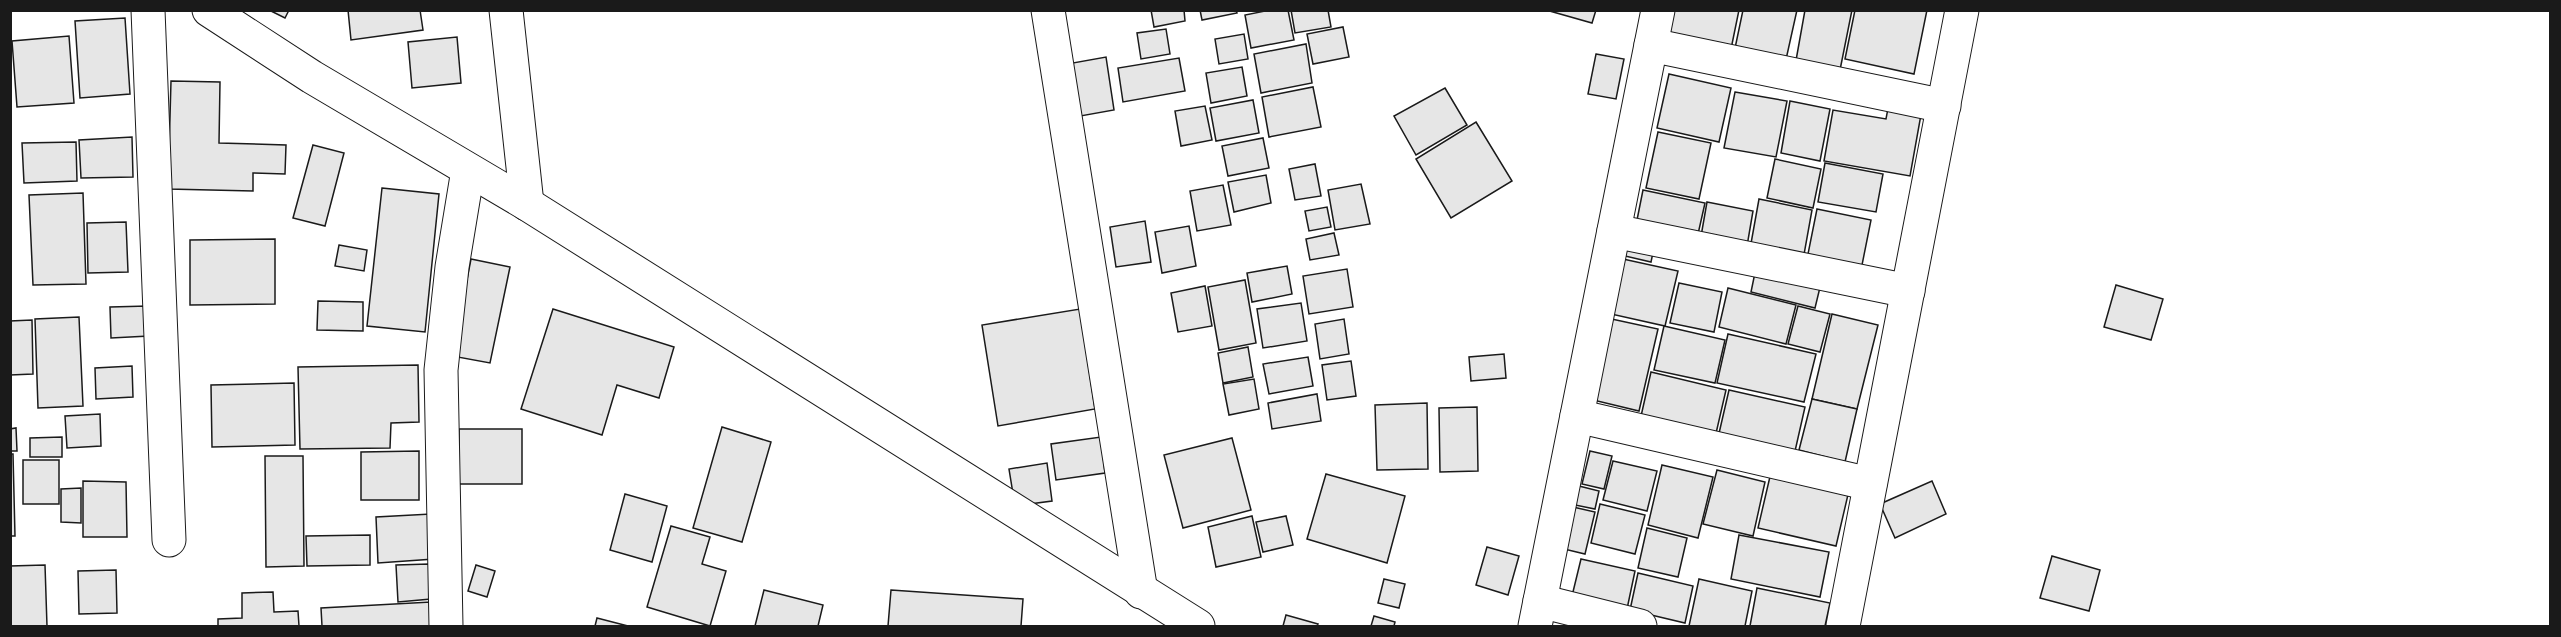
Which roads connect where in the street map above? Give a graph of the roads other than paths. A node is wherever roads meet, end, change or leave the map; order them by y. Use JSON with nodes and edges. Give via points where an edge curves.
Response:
{"nodes":[{"id":1,"x":148,"y":10,"type":"edge"},
{"id":2,"x":209,"y":10,"type":"edge"},
{"id":3,"x":506,"y":10,"type":"edge"},
{"id":4,"x":1047,"y":10,"type":"edge"},
{"id":5,"x":1658,"y":10,"type":"edge"},
{"id":6,"x":1962,"y":10,"type":"edge"},
{"id":7,"x":1651,"y":45,"type":"junction"},
{"id":8,"x":1944,"y":106,"type":"junction"},
{"id":9,"x":468,"y":170,"type":"junction"},
{"id":10,"x":527,"y":204,"type":"junction"},
{"id":11,"x":1614,"y":231,"type":"junction"},
{"id":12,"x":1908,"y":291,"type":"junction"},
{"id":13,"x":1577,"y":416,"type":"junction"},
{"id":14,"x":1870,"y":484,"type":"junction"},
{"id":15,"x":169,"y":540,"type":"dead end"},
{"id":16,"x":1141,"y":592,"type":"junction"},
{"id":17,"x":1538,"y":614,"type":"edge"},
{"id":18,"x":446,"y":627,"type":"edge"},
{"id":19,"x":1198,"y":627,"type":"edge"},
{"id":20,"x":1640,"y":627,"type":"edge"},
{"id":21,"x":1843,"y":627,"type":"edge"}],
"edges":[{"from":1,"to":15,"type":"street"},
{"from":2,"to":9,"type":"street"},
{"from":3,"to":10,"type":"street"},
{"from":4,"to":16,"type":"street"},
{"from":5,"to":7,"type":"street"},
{"from":6,"to":8,"type":"street"},
{"from":7,"to":8,"type":"street"},
{"from":7,"to":11,"type":"street"},
{"from":8,"to":12,"type":"street"},
{"from":9,"to":10,"type":"street"},
{"from":9,"to":18,"type":"street","via":[[441,370]]},
{"from":10,"to":16,"type":"street"},
{"from":11,"to":12,"type":"street"},
{"from":11,"to":13,"type":"street"},
{"from":12,"to":14,"type":"street"},
{"from":13,"to":14,"type":"street"},
{"from":13,"to":17,"type":"street"},
{"from":14,"to":21,"type":"street"},
{"from":16,"to":19,"type":"street"},
{"from":17,"to":20,"type":"street"}]}
